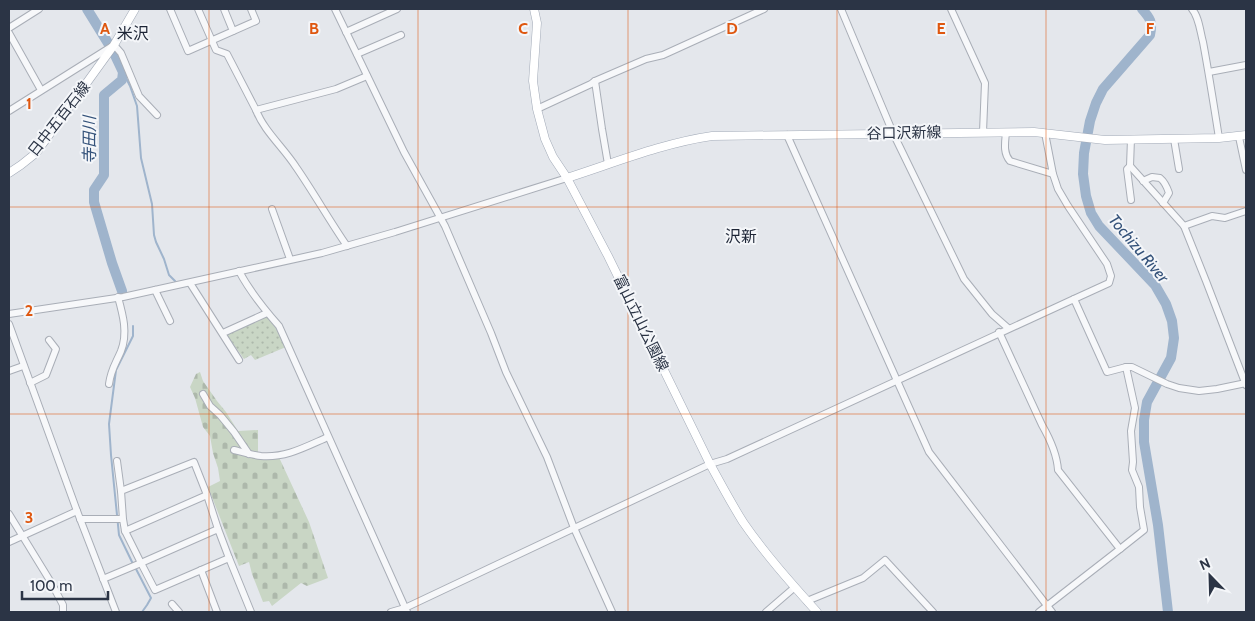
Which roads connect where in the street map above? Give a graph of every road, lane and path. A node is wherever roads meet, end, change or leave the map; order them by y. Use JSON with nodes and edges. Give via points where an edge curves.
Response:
{"nodes":[{"id":1,"x":39,"y":9,"type":"edge"},
{"id":2,"x":135,"y":9,"type":"edge"},
{"id":3,"x":170,"y":9,"type":"edge"},
{"id":4,"x":198,"y":9,"type":"edge"},
{"id":5,"x":224,"y":9,"type":"edge"},
{"id":6,"x":251,"y":9,"type":"edge"},
{"id":7,"x":335,"y":9,"type":"edge"},
{"id":8,"x":397,"y":9,"type":"edge"},
{"id":9,"x":534,"y":9,"type":"edge"},
{"id":10,"x":764,"y":9,"type":"edge"},
{"id":11,"x":841,"y":9,"type":"edge"},
{"id":12,"x":951,"y":9,"type":"edge"},
{"id":13,"x":1192,"y":9,"type":"edge"},
{"id":14,"x":9,"y":28,"type":"edge"},
{"id":15,"x":233,"y":31,"type":"junction"},
{"id":16,"x":346,"y":32,"type":"junction"},
{"id":17,"x":9,"y":33,"type":"edge"},
{"id":18,"x":401,"y":35,"type":"dead end"},
{"id":19,"x":212,"y":40,"type":"junction"},
{"id":20,"x":114,"y":45,"type":"junction"},
{"id":21,"x":357,"y":54,"type":"junction"},
{"id":22,"x":1246,"y":64,"type":"edge"},
{"id":23,"x":1209,"y":72,"type":"junction"},
{"id":24,"x":367,"y":76,"type":"junction"},
{"id":25,"x":595,"y":81,"type":"junction"},
{"id":26,"x":41,"y":90,"type":"junction"},
{"id":27,"x":9,"y":110,"type":"edge"},
{"id":28,"x":256,"y":110,"type":"junction"},
{"id":29,"x":537,"y":110,"type":"junction"},
{"id":30,"x":156,"y":115,"type":"dead end"},
{"id":31,"x":983,"y":132,"type":"junction"},
{"id":32,"x":1006,"y":132,"type":"junction"},
{"id":33,"x":893,"y":133,"type":"junction"},
{"id":34,"x":1045,"y":133,"type":"junction"},
{"id":35,"x":787,"y":135,"type":"junction"},
{"id":36,"x":1243,"y":136,"type":"edge"},
{"id":37,"x":1219,"y":138,"type":"junction"},
{"id":38,"x":1131,"y":139,"type":"junction"},
{"id":39,"x":1174,"y":139,"type":"junction"},
{"id":40,"x":608,"y":164,"type":"junction"},
{"id":41,"x":1130,"y":166,"type":"junction"},
{"id":42,"x":1179,"y":169,"type":"dead end"},
{"id":43,"x":1246,"y":170,"type":"edge"},
{"id":44,"x":9,"y":173,"type":"edge"},
{"id":45,"x":1053,"y":174,"type":"junction"},
{"id":46,"x":567,"y":178,"type":"junction"},
{"id":47,"x":1143,"y":181,"type":"junction"},
{"id":48,"x":1130,"y":200,"type":"dead end"},
{"id":49,"x":1163,"y":203,"type":"junction"},
{"id":50,"x":272,"y":209,"type":"dead end"},
{"id":51,"x":1246,"y":211,"type":"edge"},
{"id":52,"x":440,"y":218,"type":"junction"},
{"id":53,"x":1184,"y":226,"type":"junction"},
{"id":54,"x":347,"y":246,"type":"junction"},
{"id":55,"x":290,"y":259,"type":"junction"},
{"id":56,"x":240,"y":271,"type":"junction"},
{"id":57,"x":190,"y":283,"type":"junction"},
{"id":58,"x":155,"y":290,"type":"junction"},
{"id":59,"x":118,"y":297,"type":"junction"},
{"id":60,"x":1074,"y":299,"type":"junction"},
{"id":61,"x":267,"y":313,"type":"junction"},
{"id":62,"x":9,"y":314,"type":"edge"},
{"id":63,"x":170,"y":321,"type":"dead end"},
{"id":64,"x":9,"y":324,"type":"edge"},
{"id":65,"x":1008,"y":328,"type":"junction"},
{"id":66,"x":999,"y":332,"type":"junction"},
{"id":67,"x":223,"y":334,"type":"junction"},
{"id":68,"x":49,"y":340,"type":"dead end"},
{"id":69,"x":239,"y":360,"type":"dead end"},
{"id":70,"x":23,"y":366,"type":"junction"},
{"id":71,"x":1126,"y":367,"type":"junction"},
{"id":72,"x":9,"y":371,"type":"edge"},
{"id":73,"x":896,"y":380,"type":"junction"},
{"id":74,"x":30,"y":383,"type":"junction"},
{"id":75,"x":1246,"y":383,"type":"edge"},
{"id":76,"x":109,"y":384,"type":"dead end"},
{"id":77,"x":203,"y":394,"type":"dead end"},
{"id":78,"x":328,"y":437,"type":"junction"},
{"id":79,"x":234,"y":450,"type":"dead end"},
{"id":80,"x":249,"y":454,"type":"junction"},
{"id":81,"x":117,"y":461,"type":"dead end"},
{"id":82,"x":710,"y":464,"type":"junction"},
{"id":83,"x":121,"y":491,"type":"junction"},
{"id":84,"x":207,"y":496,"type":"junction"},
{"id":85,"x":77,"y":511,"type":"junction"},
{"id":86,"x":9,"y":514,"type":"edge"},
{"id":87,"x":123,"y":518,"type":"junction"},
{"id":88,"x":80,"y":519,"type":"junction"},
{"id":89,"x":218,"y":528,"type":"junction"},
{"id":90,"x":574,"y":528,"type":"junction"},
{"id":91,"x":125,"y":531,"type":"junction"},
{"id":92,"x":22,"y":536,"type":"junction"},
{"id":93,"x":9,"y":542,"type":"edge"},
{"id":94,"x":1120,"y":549,"type":"junction"},
{"id":95,"x":229,"y":558,"type":"junction"},
{"id":96,"x":141,"y":563,"type":"junction"},
{"id":97,"x":201,"y":570,"type":"junction"},
{"id":98,"x":103,"y":579,"type":"junction"},
{"id":99,"x":795,"y":587,"type":"junction"},
{"id":100,"x":807,"y":601,"type":"junction"},
{"id":101,"x":172,"y":604,"type":"dead end"},
{"id":102,"x":1047,"y":606,"type":"junction"},
{"id":103,"x":406,"y":610,"type":"edge"},
{"id":104,"x":63,"y":612,"type":"edge"},
{"id":105,"x":116,"y":612,"type":"edge"},
{"id":106,"x":179,"y":612,"type":"edge"},
{"id":107,"x":217,"y":612,"type":"edge"},
{"id":108,"x":251,"y":612,"type":"edge"},
{"id":109,"x":392,"y":612,"type":"edge"},
{"id":110,"x":612,"y":612,"type":"edge"},
{"id":111,"x":766,"y":612,"type":"edge"},
{"id":112,"x":817,"y":612,"type":"edge"},
{"id":113,"x":933,"y":612,"type":"edge"},
{"id":114,"x":1039,"y":612,"type":"edge"},
{"id":115,"x":1052,"y":612,"type":"edge"}],
"edges":[{"from":1,"to":14,"type":"street"},
{"from":2,"to":20,"type":"main road","name":"日中五百石線"},
{"from":3,"to":19,"type":"street","via":[[188,50]]},
{"from":4,"to":19,"type":"street"},
{"from":5,"to":15,"type":"street"},
{"from":6,"to":15,"type":"street","via":[[256,21]]},
{"from":7,"to":16,"type":"street"},
{"from":8,"to":16,"type":"street"},
{"from":9,"to":29,"type":"main road","name":"富山立山公園線","via":[[537,24],[532,81]]},
{"from":10,"to":25,"type":"street","via":[[663,55]]},
{"from":11,"to":33,"type":"street"},
{"from":12,"to":31,"type":"street","via":[[985,83]]},
{"from":13,"to":23,"type":"street","via":[[1199,23]]},
{"from":15,"to":19,"type":"street"},
{"from":16,"to":21,"type":"street"},
{"from":17,"to":26,"type":"street"},
{"from":18,"to":21,"type":"street"},
{"from":19,"to":28,"type":"street","via":[[216,50],[227,54]]},
{"from":20,"to":26,"type":"street"},
{"from":20,"to":30,"type":"street","via":[[121,53],[139,96]]},
{"from":20,"to":44,"type":"main road","name":"日中五百石線","via":[[36,153]]},
{"from":21,"to":24,"type":"street"},
{"from":22,"to":23,"type":"street"},
{"from":23,"to":37,"type":"street"},
{"from":24,"to":28,"type":"street","via":[[336,89]]},
{"from":24,"to":52,"type":"street"},
{"from":25,"to":29,"type":"street"},
{"from":25,"to":40,"type":"street"},
{"from":26,"to":27,"type":"street"},
{"from":28,"to":54,"type":"street","via":[[259,119],[296,166]]},
{"from":29,"to":46,"type":"main road","name":"富山立山公園線","via":[[545,139]]},
{"from":31,"to":32,"type":"main road","name":"谷口沢新線"},
{"from":31,"to":33,"type":"main road","name":"谷口沢新線"},
{"from":32,"to":34,"type":"main road","name":"谷口沢新線"},
{"from":32,"to":45,"type":"street","via":[[1006,157],[1010,161]]},
{"from":33,"to":35,"type":"main road","name":"谷口沢新線"},
{"from":33,"to":65,"type":"street","via":[[964,279],[992,314]]},
{"from":34,"to":38,"type":"main road","name":"谷口沢新線","via":[[1105,140]]},
{"from":34,"to":45,"type":"street"},
{"from":35,"to":40,"type":"main road","name":"谷口沢新線","via":[[692,139]]},
{"from":35,"to":73,"type":"street"},
{"from":36,"to":37,"type":"main road","name":"谷口沢新線"},
{"from":36,"to":43,"type":"street"},
{"from":37,"to":39,"type":"main road","name":"谷口沢新線"},
{"from":38,"to":39,"type":"main road","name":"谷口沢新線"},
{"from":38,"to":41,"type":"street"},
{"from":39,"to":42,"type":"street"},
{"from":40,"to":46,"type":"main road","name":"谷口沢新線"},
{"from":41,"to":47,"type":"street"},
{"from":41,"to":48,"type":"street","via":[[1127,169]]},
{"from":45,"to":60,"type":"street","via":[[1058,189],[1112,276],[1110,282]]},
{"from":46,"to":52,"type":"street"},
{"from":46,"to":82,"type":"main road","name":"富山立山公園線"},
{"from":47,"to":49,"type":"street"},
{"from":47,"to":49,"type":"street","via":[[1152,177],[1164,181],[1168,193]]},
{"from":49,"to":53,"type":"street"},
{"from":50,"to":55,"type":"street"},
{"from":51,"to":53,"type":"street","via":[[1225,218],[1212,216]]},
{"from":52,"to":54,"type":"street"},
{"from":52,"to":90,"type":"street","via":[[515,392],[547,457]]},
{"from":53,"to":75,"type":"street"},
{"from":54,"to":55,"type":"street"},
{"from":55,"to":56,"type":"street"},
{"from":56,"to":57,"type":"street"},
{"from":56,"to":61,"type":"street"},
{"from":57,"to":58,"type":"street"},
{"from":57,"to":67,"type":"street"},
{"from":58,"to":59,"type":"street"},
{"from":58,"to":63,"type":"street"},
{"from":59,"to":62,"type":"street"},
{"from":59,"to":76,"type":"street","via":[[124,321],[124,339]]},
{"from":60,"to":65,"type":"street"},
{"from":60,"to":71,"type":"street","via":[[1107,372]]},
{"from":61,"to":67,"type":"street"},
{"from":61,"to":78,"type":"street","via":[[279,326]]},
{"from":64,"to":70,"type":"street"},
{"from":65,"to":66,"type":"street"},
{"from":66,"to":73,"type":"street"},
{"from":66,"to":94,"type":"street","via":[[1048,436],[1058,470]]},
{"from":67,"to":69,"type":"street"},
{"from":68,"to":74,"type":"street","via":[[56,349],[46,375]]},
{"from":70,"to":72,"type":"street"},
{"from":70,"to":74,"type":"street"},
{"from":71,"to":75,"type":"street","via":[[1179,388],[1199,391]]},
{"from":71,"to":94,"type":"street","via":[[1135,408],[1130,431],[1132,470],[1139,488],[1144,530]]},
{"from":73,"to":82,"type":"street"},
{"from":73,"to":102,"type":"street","via":[[929,452]]},
{"from":74,"to":85,"type":"street"},
{"from":77,"to":80,"type":"street"},
{"from":78,"to":80,"type":"street","via":[[290,454]]},
{"from":78,"to":103,"type":"street"},
{"from":79,"to":80,"type":"street"},
{"from":81,"to":83,"type":"street"},
{"from":82,"to":90,"type":"street"},
{"from":82,"to":99,"type":"main road","name":"富山立山公園線","via":[[743,522]]},
{"from":83,"to":84,"type":"street","via":[[194,462]]},
{"from":83,"to":87,"type":"street"},
{"from":84,"to":89,"type":"street"},
{"from":84,"to":91,"type":"street"},
{"from":85,"to":88,"type":"street"},
{"from":85,"to":92,"type":"street"},
{"from":86,"to":92,"type":"street"},
{"from":87,"to":88,"type":"street"},
{"from":87,"to":91,"type":"street"},
{"from":88,"to":98,"type":"street"},
{"from":89,"to":95,"type":"street"},
{"from":89,"to":96,"type":"street"},
{"from":90,"to":103,"type":"street"},
{"from":90,"to":110,"type":"street"},
{"from":91,"to":96,"type":"street"},
{"from":92,"to":93,"type":"street"},
{"from":92,"to":104,"type":"street","via":[[52,584],[63,605]]},
{"from":94,"to":102,"type":"street"},
{"from":95,"to":97,"type":"street"},
{"from":95,"to":108,"type":"street"},
{"from":96,"to":97,"type":"street","via":[[155,590]]},
{"from":96,"to":98,"type":"street"},
{"from":97,"to":107,"type":"street"},
{"from":98,"to":105,"type":"street"},
{"from":99,"to":100,"type":"main road","name":"富山立山公園線"},
{"from":99,"to":111,"type":"street"},
{"from":100,"to":112,"type":"main road","name":"富山立山公園線"},
{"from":100,"to":113,"type":"street","via":[[863,578],[885,560]]},
{"from":101,"to":106,"type":"street"},
{"from":102,"to":114,"type":"street"},
{"from":102,"to":115,"type":"street"},
{"from":103,"to":109,"type":"street"}]}
